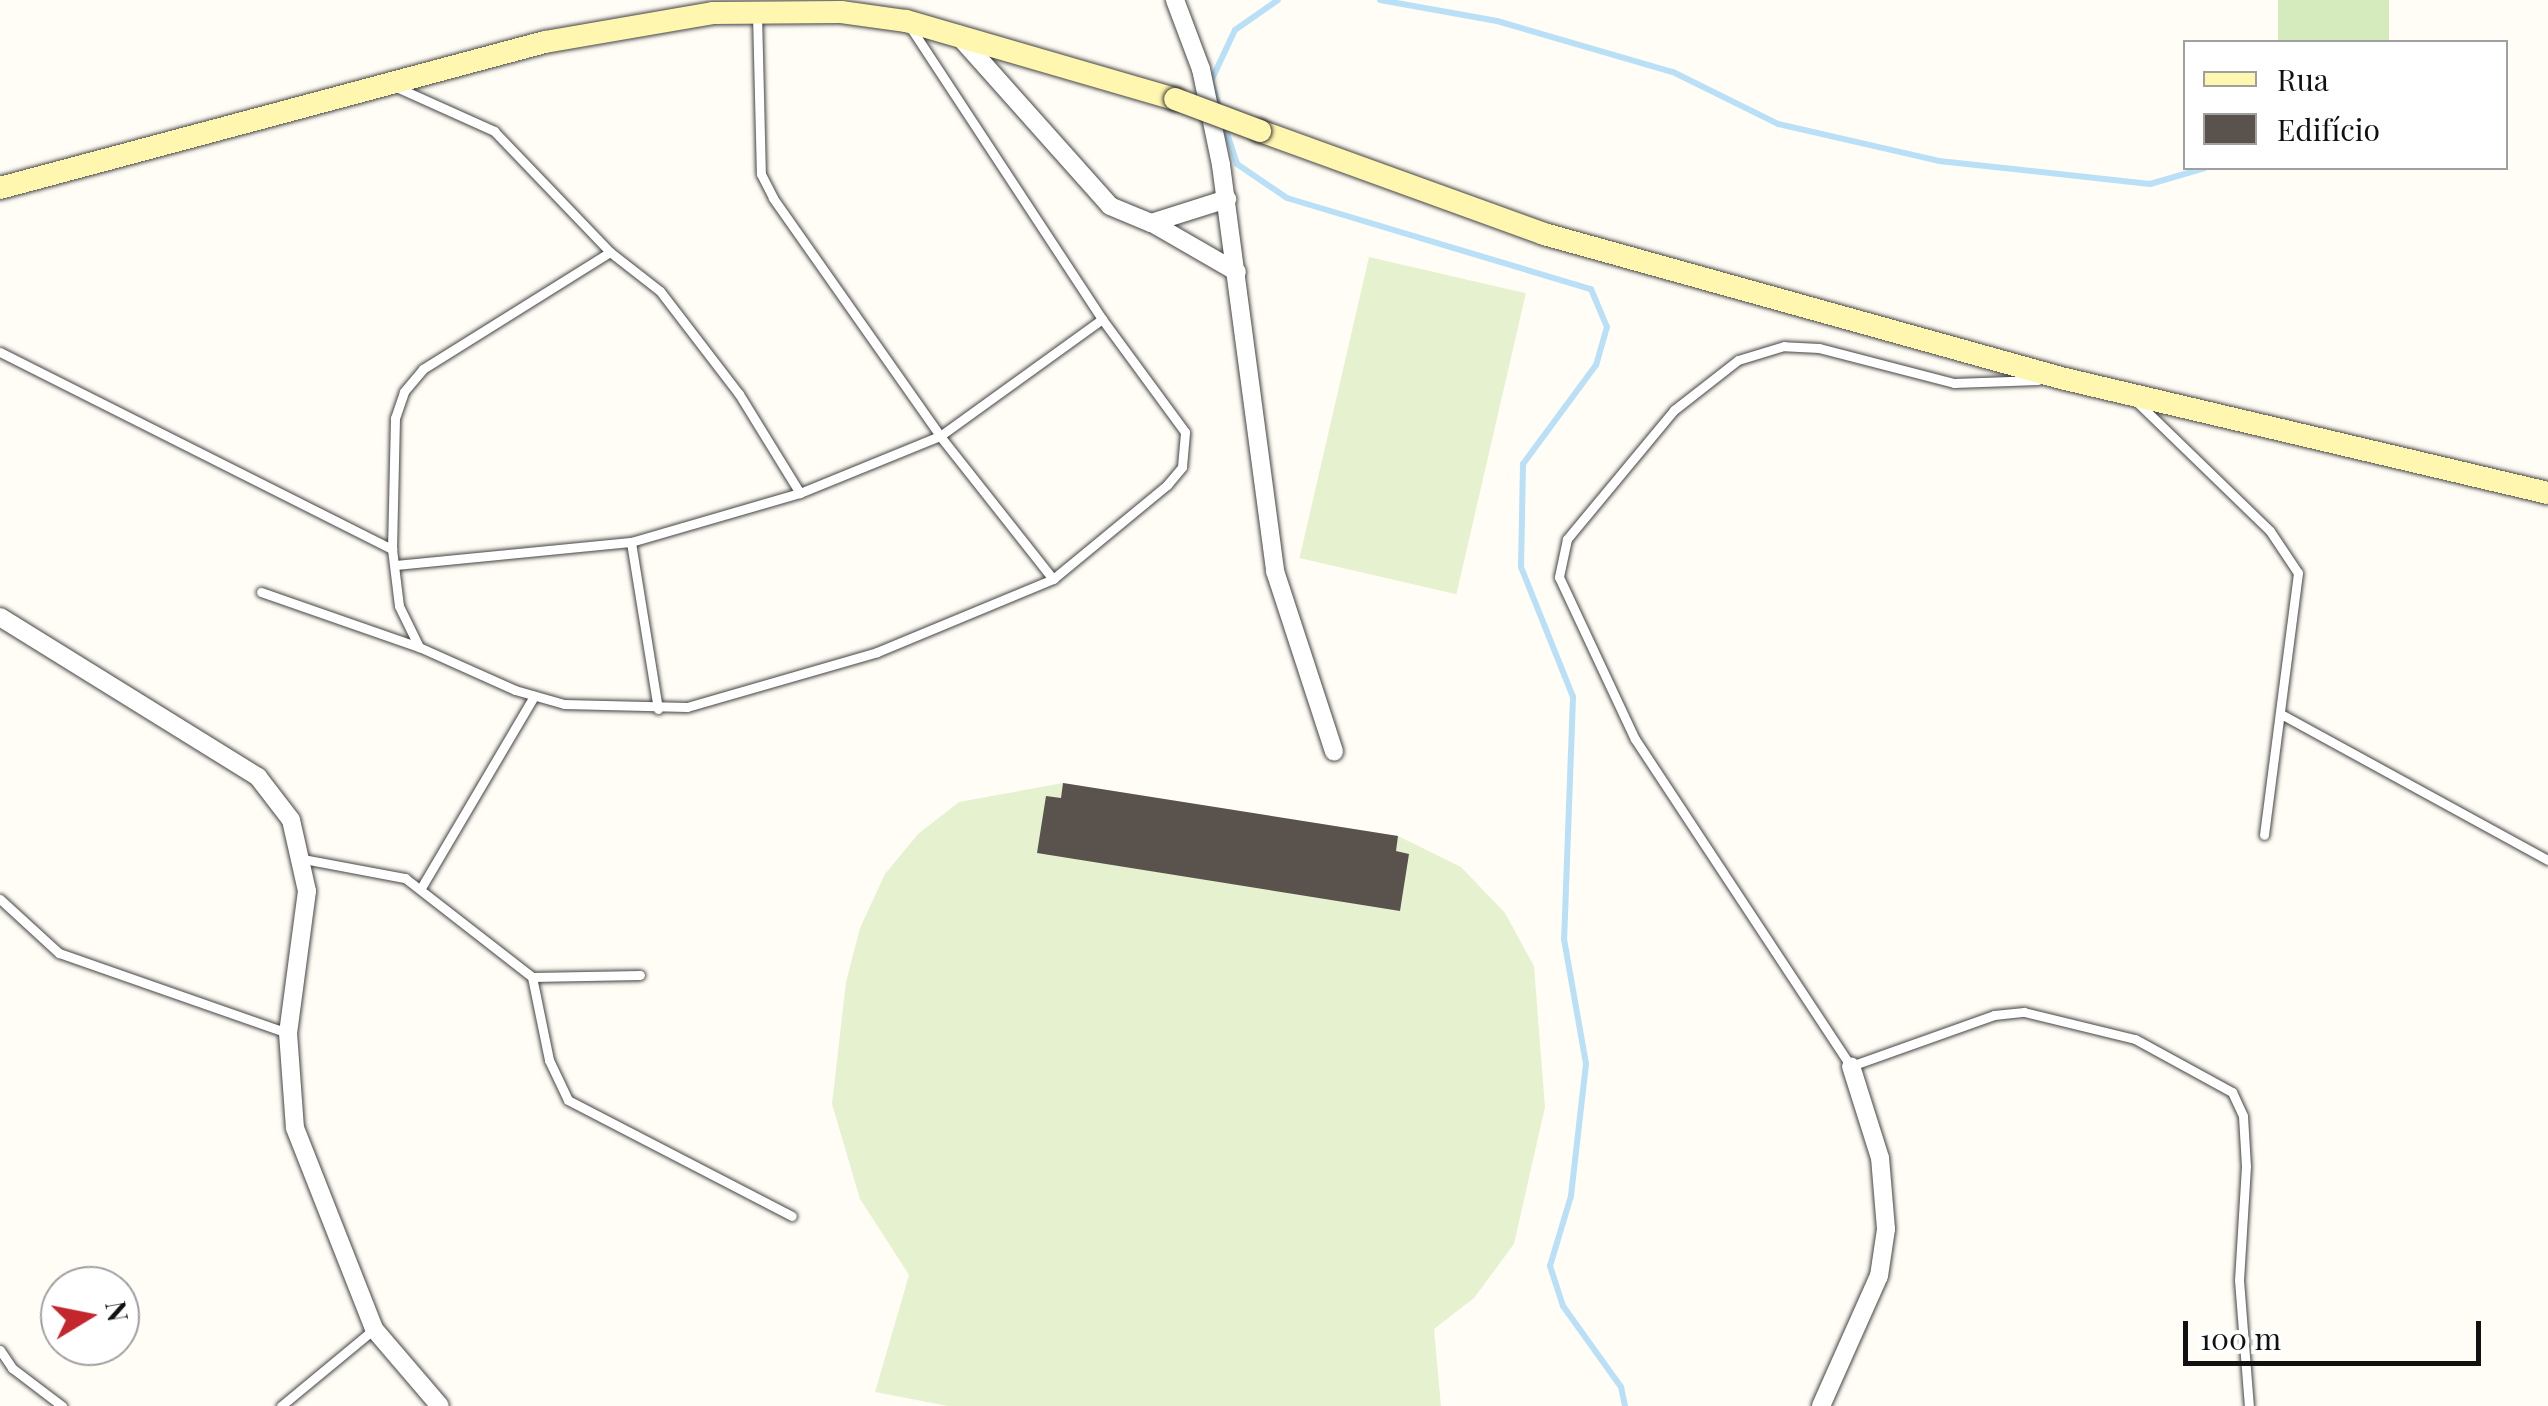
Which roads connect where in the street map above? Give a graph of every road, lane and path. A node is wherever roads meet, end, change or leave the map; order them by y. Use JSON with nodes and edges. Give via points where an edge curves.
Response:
{"nodes":[{"id":1,"x":1174,"y":0,"type":"edge"},
{"id":2,"x":757,"y":12,"type":"junction"},
{"id":3,"x":906,"y":21,"type":"junction"},
{"id":4,"x":955,"y":32,"type":"junction"},
{"id":5,"x":387,"y":83,"type":"junction"},
{"id":6,"x":0,"y":188,"type":"edge"},
{"id":7,"x":1227,"y":199,"type":"junction"},
{"id":8,"x":1151,"y":223,"type":"junction"},
{"id":9,"x":610,"y":252,"type":"junction"},
{"id":10,"x":1237,"y":272,"type":"junction"},
{"id":11,"x":1102,"y":319,"type":"junction"},
{"id":12,"x":0,"y":352,"type":"edge"},
{"id":13,"x":2061,"y":378,"type":"junction"},
{"id":14,"x":2128,"y":392,"type":"junction"},
{"id":15,"x":940,"y":436,"type":"junction"},
{"id":16,"x":800,"y":493,"type":"junction"},
{"id":17,"x":2548,"y":493,"type":"edge"},
{"id":18,"x":631,"y":542,"type":"junction"},
{"id":19,"x":392,"y":549,"type":"junction"},
{"id":20,"x":395,"y":565,"type":"junction"},
{"id":21,"x":1053,"y":579,"type":"junction"},
{"id":22,"x":261,"y":592,"type":"dead end"},
{"id":23,"x":0,"y":617,"type":"edge"},
{"id":24,"x":419,"y":647,"type":"junction"},
{"id":25,"x":534,"y":696,"type":"junction"},
{"id":26,"x":658,"y":709,"type":"junction"},
{"id":27,"x":2280,"y":714,"type":"junction"},
{"id":28,"x":1334,"y":752,"type":"dead end"},
{"id":29,"x":2264,"y":835,"type":"dead end"},
{"id":30,"x":303,"y":859,"type":"junction"},
{"id":31,"x":2548,"y":860,"type":"edge"},
{"id":32,"x":421,"y":888,"type":"junction"},
{"id":33,"x":0,"y":899,"type":"edge"},
{"id":34,"x":640,"y":975,"type":"dead end"},
{"id":35,"x":532,"y":977,"type":"junction"},
{"id":36,"x":288,"y":1033,"type":"junction"},
{"id":37,"x":1851,"y":1066,"type":"junction"},
{"id":38,"x":792,"y":1216,"type":"dead end"},
{"id":39,"x":374,"y":1329,"type":"junction"},
{"id":40,"x":0,"y":1350,"type":"edge"},
{"id":41,"x":62,"y":1406,"type":"edge"},
{"id":42,"x":281,"y":1406,"type":"edge"},
{"id":43,"x":440,"y":1406,"type":"edge"},
{"id":44,"x":1822,"y":1406,"type":"edge"},
{"id":45,"x":2249,"y":1406,"type":"edge"}],
"edges":[{"from":1,"to":7,"type":"street","via":[[1206,87]]},
{"from":2,"to":3,"type":"street"},
{"from":2,"to":5,"type":"street","via":[[544,42]]},
{"from":2,"to":15,"type":"lane","via":[[761,174],[788,224]]},
{"from":3,"to":4,"type":"street"},
{"from":3,"to":11,"type":"lane"},
{"from":4,"to":8,"type":"street","via":[[1110,206]]},
{"from":4,"to":13,"type":"street","bridge":true,"via":[[1175,99],[1544,234]]},
{"from":5,"to":6,"type":"street"},
{"from":5,"to":9,"type":"lane","via":[[494,131]]},
{"from":7,"to":8,"type":"street"},
{"from":7,"to":10,"type":"street"},
{"from":8,"to":10,"type":"street"},
{"from":9,"to":16,"type":"lane","via":[[692,328]]},
{"from":9,"to":19,"type":"lane","via":[[423,369],[404,392],[395,418]]},
{"from":10,"to":28,"type":"street","via":[[1275,571]]},
{"from":11,"to":15,"type":"lane"},
{"from":11,"to":21,"type":"lane","via":[[1178,420],[1187,446],[1168,485]]},
{"from":12,"to":19,"type":"lane"},
{"from":13,"to":14,"type":"street"},
{"from":13,"to":37,"type":"lane","via":[[1954,383],[1819,348],[1784,346],[1738,360],[1674,410],[1566,539],[1560,556],[1559,577],[1635,738]]},
{"from":14,"to":17,"type":"street"},
{"from":14,"to":27,"type":"lane","via":[[2270,532],[2298,573]]},
{"from":15,"to":16,"type":"lane"},
{"from":15,"to":21,"type":"lane"},
{"from":16,"to":18,"type":"lane"},
{"from":18,"to":20,"type":"lane"},
{"from":18,"to":26,"type":"lane"},
{"from":19,"to":20,"type":"lane"},
{"from":20,"to":24,"type":"lane","via":[[399,606]]},
{"from":21,"to":26,"type":"lane","via":[[877,652],[716,700]]},
{"from":22,"to":24,"type":"lane"},
{"from":23,"to":30,"type":"street","via":[[258,777],[291,820]]},
{"from":24,"to":25,"type":"lane"},
{"from":25,"to":26,"type":"lane"},
{"from":25,"to":32,"type":"lane"},
{"from":27,"to":29,"type":"lane"},
{"from":27,"to":31,"type":"lane"},
{"from":30,"to":32,"type":"lane","via":[[383,869]]},
{"from":30,"to":36,"type":"street","via":[[306,891]]},
{"from":32,"to":35,"type":"lane"},
{"from":33,"to":36,"type":"lane","via":[[59,954]]},
{"from":34,"to":35,"type":"lane"},
{"from":35,"to":38,"type":"lane","via":[[549,1060],[568,1100]]},
{"from":36,"to":39,"type":"street","via":[[295,1128]]},
{"from":37,"to":44,"type":"street","via":[[1880,1158],[1886,1230],[1878,1276]]},
{"from":37,"to":45,"type":"lane","via":[[1994,1015],[2024,1012],[2135,1039],[2232,1092],[2243,1116],[2246,1166],[2239,1280]]},
{"from":39,"to":42,"type":"lane"},
{"from":39,"to":43,"type":"street"},
{"from":40,"to":41,"type":"lane","via":[[12,1368]]}]}
